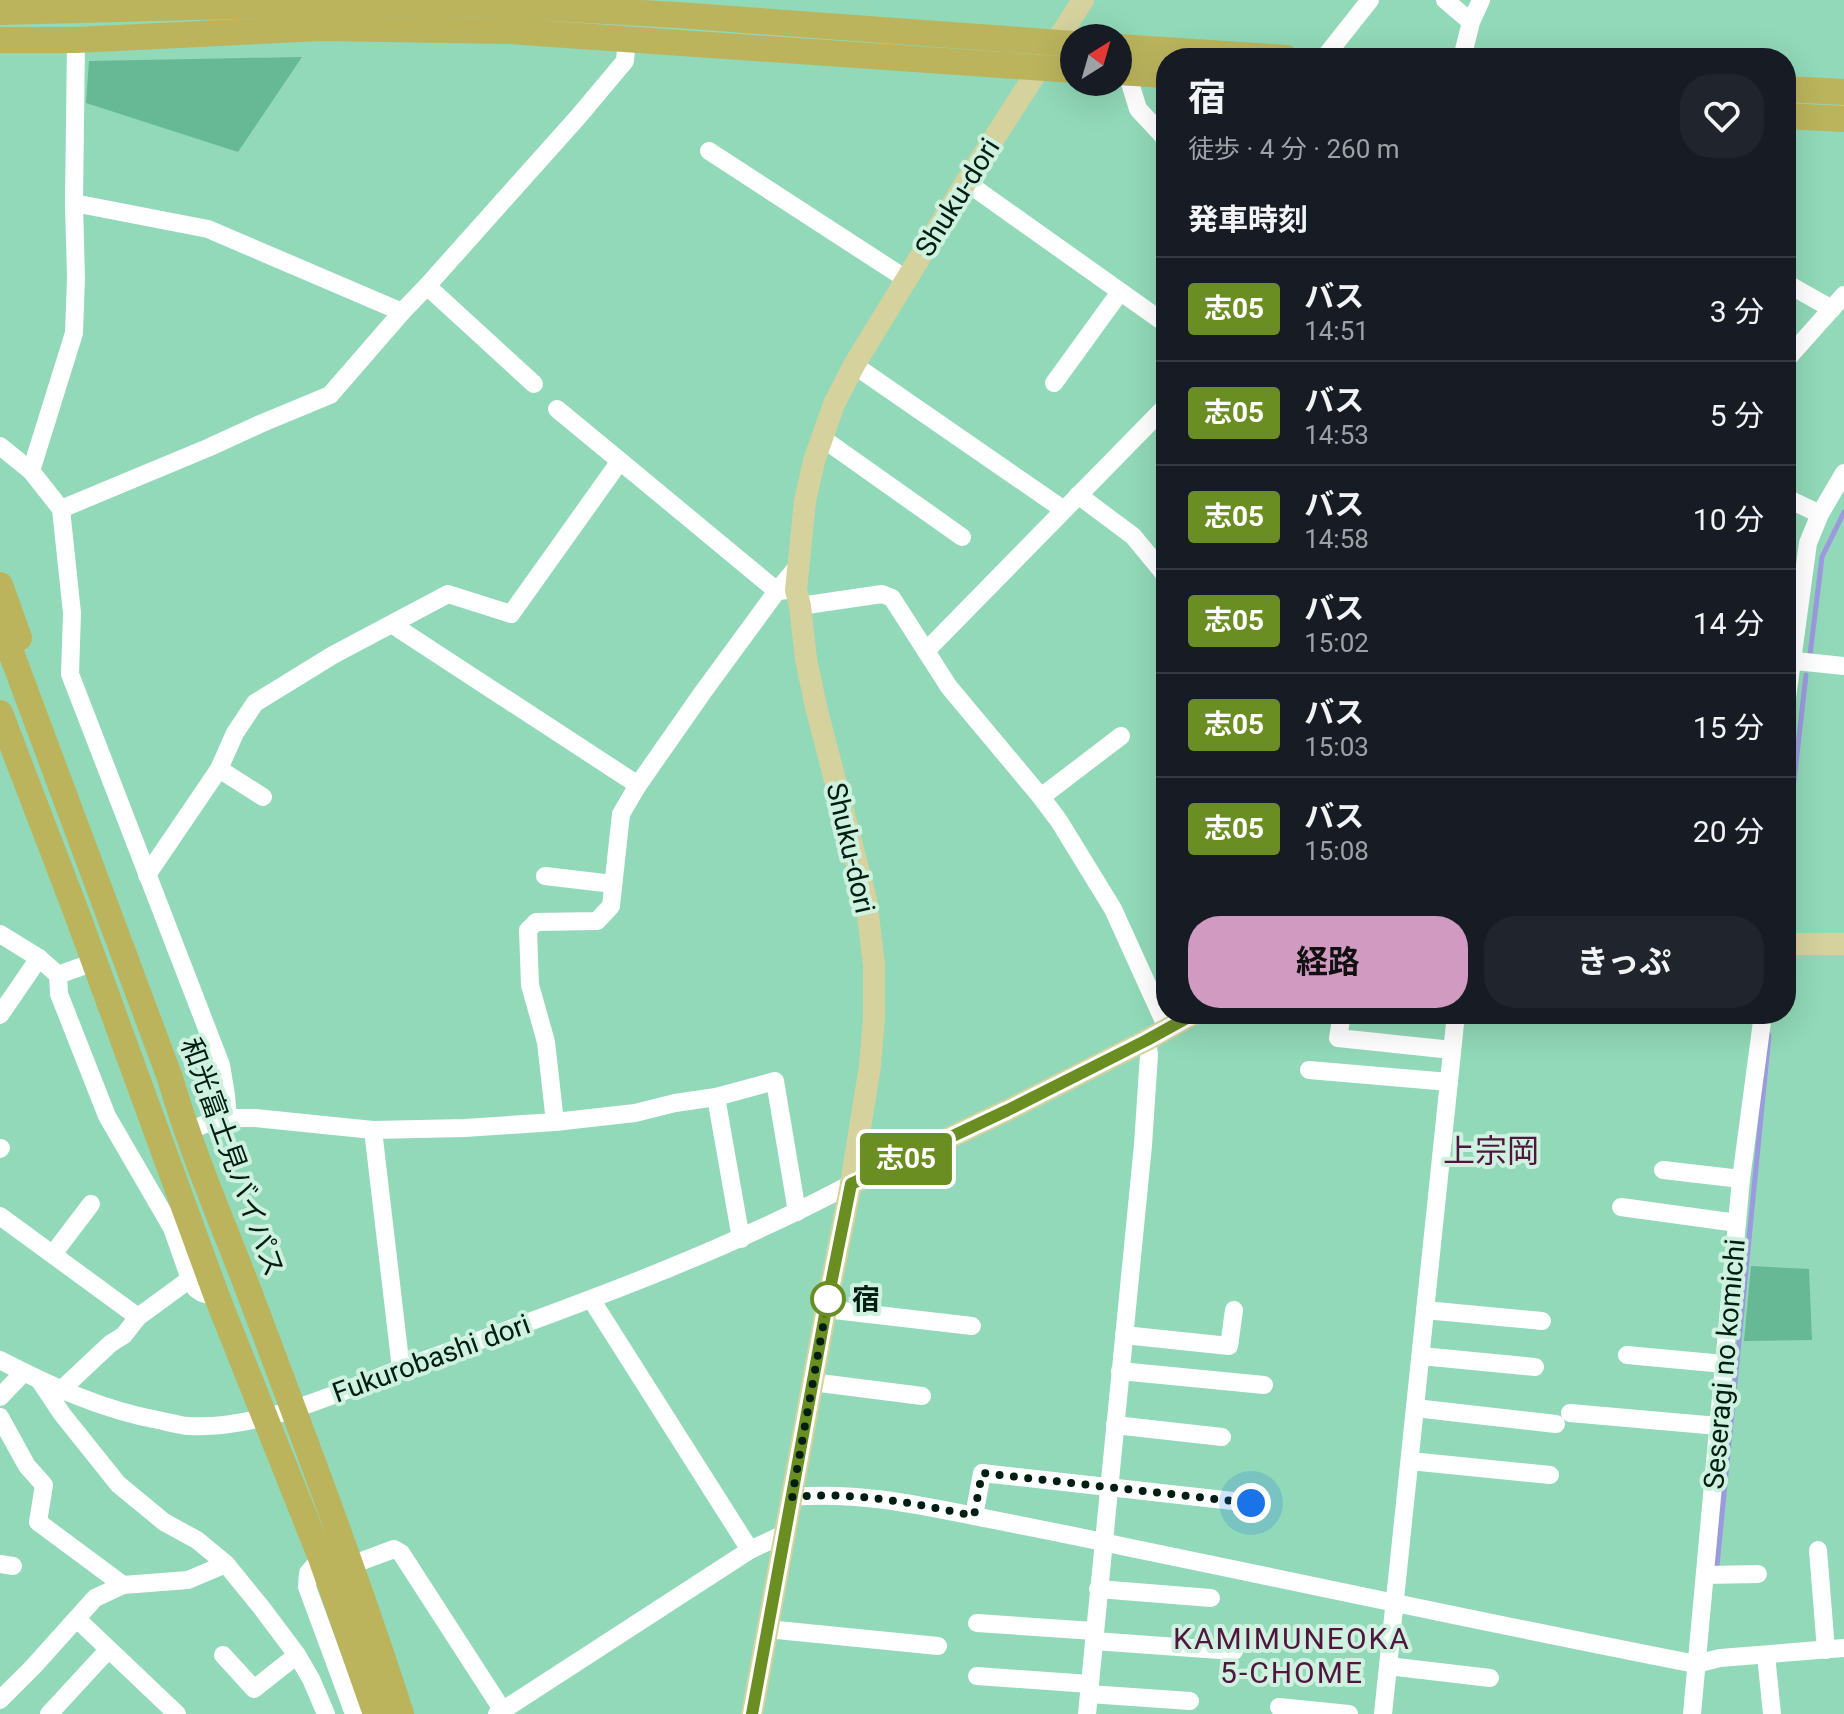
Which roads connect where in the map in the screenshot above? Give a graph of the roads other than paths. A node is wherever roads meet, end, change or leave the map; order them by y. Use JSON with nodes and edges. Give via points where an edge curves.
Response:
{"nodes":[{"id":1,"x":1083,"y":0,"type":"edge"},
{"id":2,"x":1370,"y":0,"type":"edge"},
{"id":3,"x":1445,"y":0,"type":"edge"},
{"id":4,"x":1481,"y":0,"type":"edge"},
{"id":5,"x":393,"y":2,"type":"edge"},
{"id":6,"x":74,"y":5,"type":"edge"},
{"id":7,"x":678,"y":8,"type":"edge"},
{"id":8,"x":0,"y":12,"type":"edge"},
{"id":9,"x":1471,"y":22,"type":"junction"},
{"id":10,"x":1073,"y":24,"type":"edge"},
{"id":11,"x":627,"y":38,"type":"junction"},
{"id":12,"x":0,"y":40,"type":"edge"},
{"id":13,"x":76,"y":40,"type":"junction"},
{"id":14,"x":1060,"y":43,"type":"edge"},
{"id":15,"x":1060,"y":48,"type":"edge"},
{"id":16,"x":1132,"y":48,"type":"edge"},
{"id":17,"x":1332,"y":48,"type":"edge"},
{"id":18,"x":1464,"y":48,"type":"edge"},
{"id":19,"x":1156,"y":49,"type":"edge"},
{"id":20,"x":1038,"y":68,"type":"junction"},
{"id":21,"x":1060,"y":69,"type":"edge"},
{"id":22,"x":1132,"y":73,"type":"edge"},
{"id":23,"x":1156,"y":74,"type":"edge"},
{"id":24,"x":1796,"y":90,"type":"edge"},
{"id":25,"x":1844,"y":92,"type":"edge"},
{"id":26,"x":1132,"y":95,"type":"edge"},
{"id":27,"x":1796,"y":117,"type":"edge"},
{"id":28,"x":1844,"y":119,"type":"edge"},
{"id":29,"x":1156,"y":128,"type":"edge"},
{"id":30,"x":709,"y":151,"type":"dead end"},
{"id":31,"x":966,"y":182,"type":"junction"},
{"id":32,"x":74,"y":203,"type":"junction"},
{"id":33,"x":906,"y":279,"type":"junction"},
{"id":34,"x":427,"y":286,"type":"junction"},
{"id":35,"x":1796,"y":287,"type":"edge"},
{"id":36,"x":1120,"y":292,"type":"junction"},
{"id":37,"x":1838,"y":302,"type":"edge"},
{"id":38,"x":402,"y":312,"type":"junction"},
{"id":39,"x":1156,"y":317,"type":"edge"},
{"id":40,"x":1796,"y":349,"type":"edge"},
{"id":41,"x":854,"y":365,"type":"junction"},
{"id":42,"x":1054,"y":383,"type":"dead end"},
{"id":43,"x":534,"y":384,"type":"dead end"},
{"id":44,"x":557,"y":409,"type":"dead end"},
{"id":45,"x":1156,"y":416,"type":"edge"},
{"id":46,"x":822,"y":438,"type":"junction"},
{"id":47,"x":0,"y":446,"type":"edge"},
{"id":48,"x":620,"y":461,"type":"junction"},
{"id":49,"x":31,"y":471,"type":"junction"},
{"id":50,"x":1844,"y":473,"type":"edge"},
{"id":51,"x":1078,"y":495,"type":"junction"},
{"id":52,"x":1796,"y":503,"type":"edge"},
{"id":53,"x":61,"y":509,"type":"junction"},
{"id":54,"x":1064,"y":510,"type":"junction"},
{"id":55,"x":1820,"y":514,"type":"junction"},
{"id":56,"x":962,"y":537,"type":"dead end"},
{"id":57,"x":1156,"y":564,"type":"edge"},
{"id":58,"x":0,"y":585,"type":"edge"},
{"id":59,"x":791,"y":596,"type":"junction"},
{"id":60,"x":1796,"y":618,"type":"edge"},
{"id":61,"x":0,"y":623,"type":"edge"},
{"id":62,"x":393,"y":625,"type":"junction"},
{"id":63,"x":926,"y":651,"type":"junction"},
{"id":64,"x":1796,"y":662,"type":"edge"},
{"id":65,"x":1844,"y":666,"type":"edge"},
{"id":66,"x":0,"y":713,"type":"edge"},
{"id":67,"x":1121,"y":736,"type":"dead end"},
{"id":68,"x":0,"y":757,"type":"edge"},
{"id":69,"x":219,"y":769,"type":"junction"},
{"id":70,"x":54,"y":773,"type":"junction"},
{"id":71,"x":638,"y":785,"type":"junction"},
{"id":72,"x":263,"y":797,"type":"dead end"},
{"id":73,"x":1041,"y":797,"type":"junction"},
{"id":74,"x":147,"y":875,"type":"junction"},
{"id":75,"x":545,"y":876,"type":"dead end"},
{"id":76,"x":613,"y":884,"type":"junction"},
{"id":77,"x":77,"y":914,"type":"junction"},
{"id":78,"x":0,"y":934,"type":"edge"},
{"id":79,"x":1796,"y":944,"type":"edge"},
{"id":80,"x":1844,"y":944,"type":"edge"},
{"id":81,"x":39,"y":958,"type":"junction"},
{"id":82,"x":94,"y":962,"type":"junction"},
{"id":83,"x":58,"y":975,"type":"junction"},
{"id":84,"x":1156,"y":1004,"type":"edge"},
{"id":85,"x":0,"y":1015,"type":"edge"},
{"id":86,"x":1165,"y":1024,"type":"edge"},
{"id":87,"x":1175,"y":1024,"type":"edge"},
{"id":88,"x":1340,"y":1024,"type":"edge"},
{"id":89,"x":1455,"y":1024,"type":"edge"},
{"id":90,"x":1762,"y":1024,"type":"edge"},
{"id":91,"x":1167,"y":1028,"type":"junction"},
{"id":92,"x":1147,"y":1040,"type":"junction"},
{"id":93,"x":1452,"y":1050,"type":"junction"},
{"id":94,"x":1309,"y":1070,"type":"dead end"},
{"id":95,"x":1449,"y":1082,"type":"junction"},
{"id":96,"x":716,"y":1097,"type":"junction"},
{"id":97,"x":228,"y":1118,"type":"junction"},
{"id":98,"x":555,"y":1122,"type":"junction"},
{"id":99,"x":373,"y":1130,"type":"junction"},
{"id":100,"x":186,"y":1132,"type":"junction"},
{"id":101,"x":1663,"y":1170,"type":"dead end"},
{"id":102,"x":1741,"y":1179,"type":"junction"},
{"id":103,"x":851,"y":1184,"type":"junction"},
{"id":104,"x":91,"y":1204,"type":"dead end"},
{"id":105,"x":1621,"y":1207,"type":"dead end"},
{"id":106,"x":797,"y":1212,"type":"junction"},
{"id":107,"x":0,"y":1216,"type":"edge"},
{"id":108,"x":1737,"y":1223,"type":"junction"},
{"id":109,"x":741,"y":1239,"type":"junction"},
{"id":110,"x":53,"y":1254,"type":"junction"},
{"id":111,"x":190,"y":1279,"type":"junction"},
{"id":112,"x":217,"y":1297,"type":"junction"},
{"id":113,"x":591,"y":1299,"type":"junction"},
{"id":114,"x":826,"y":1309,"type":"junction"},
{"id":115,"x":1234,"y":1310,"type":"dead end"},
{"id":116,"x":1425,"y":1310,"type":"junction"},
{"id":117,"x":138,"y":1317,"type":"junction"},
{"id":118,"x":1542,"y":1321,"type":"dead end"},
{"id":119,"x":972,"y":1326,"type":"dead end"},
{"id":120,"x":1124,"y":1335,"type":"junction"},
{"id":121,"x":1627,"y":1355,"type":"dead end"},
{"id":122,"x":1421,"y":1356,"type":"junction"},
{"id":123,"x":0,"y":1360,"type":"edge"},
{"id":124,"x":1724,"y":1364,"type":"junction"},
{"id":125,"x":1535,"y":1367,"type":"dead end"},
{"id":126,"x":401,"y":1369,"type":"junction"},
{"id":127,"x":1120,"y":1371,"type":"junction"},
{"id":128,"x":32,"y":1376,"type":"junction"},
{"id":129,"x":812,"y":1382,"type":"junction"},
{"id":130,"x":1264,"y":1385,"type":"dead end"},
{"id":131,"x":61,"y":1390,"type":"junction"},
{"id":132,"x":922,"y":1396,"type":"dead end"},
{"id":133,"x":0,"y":1397,"type":"edge"},
{"id":134,"x":1415,"y":1408,"type":"junction"},
{"id":135,"x":293,"y":1409,"type":"junction"},
{"id":136,"x":0,"y":1417,"type":"edge"},
{"id":137,"x":264,"y":1418,"type":"junction"},
{"id":138,"x":1115,"y":1425,"type":"junction"},
{"id":139,"x":1718,"y":1426,"type":"junction"},
{"id":140,"x":1222,"y":1437,"type":"dead end"},
{"id":141,"x":1410,"y":1461,"type":"junction"},
{"id":142,"x":1550,"y":1475,"type":"dead end"},
{"id":143,"x":1109,"y":1488,"type":"junction"},
{"id":144,"x":790,"y":1503,"type":"junction"},
{"id":145,"x":1251,"y":1503,"type":"dead end"},
{"id":146,"x":974,"y":1516,"type":"junction"},
{"id":147,"x":784,"y":1533,"type":"junction"},
{"id":148,"x":1103,"y":1543,"type":"junction"},
{"id":149,"x":750,"y":1550,"type":"junction"},
{"id":150,"x":1818,"y":1550,"type":"dead end"},
{"id":151,"x":321,"y":1558,"type":"junction"},
{"id":152,"x":226,"y":1564,"type":"junction"},
{"id":153,"x":351,"y":1565,"type":"junction"},
{"id":154,"x":1758,"y":1574,"type":"dead end"},
{"id":155,"x":1705,"y":1575,"type":"junction"},
{"id":156,"x":123,"y":1585,"type":"junction"},
{"id":157,"x":1098,"y":1589,"type":"junction"},
{"id":158,"x":1211,"y":1598,"type":"dead end"},
{"id":159,"x":1395,"y":1605,"type":"junction"},
{"id":160,"x":77,"y":1619,"type":"junction"},
{"id":161,"x":977,"y":1623,"type":"dead end"},
{"id":162,"x":767,"y":1629,"type":"junction"},
{"id":163,"x":1094,"y":1636,"type":"junction"},
{"id":164,"x":938,"y":1646,"type":"dead end"},
{"id":165,"x":1835,"y":1649,"type":"edge"},
{"id":166,"x":108,"y":1650,"type":"junction"},
{"id":167,"x":1234,"y":1651,"type":"dead end"},
{"id":168,"x":223,"y":1655,"type":"dead end"},
{"id":169,"x":297,"y":1655,"type":"junction"},
{"id":170,"x":1766,"y":1655,"type":"junction"},
{"id":171,"x":1696,"y":1664,"type":"junction"},
{"id":172,"x":1388,"y":1666,"type":"junction"},
{"id":173,"x":977,"y":1676,"type":"dead end"},
{"id":174,"x":1490,"y":1678,"type":"dead end"},
{"id":175,"x":1089,"y":1689,"type":"junction"},
{"id":176,"x":0,"y":1700,"type":"edge"},
{"id":177,"x":1190,"y":1701,"type":"dead end"},
{"id":178,"x":1279,"y":1707,"type":"dead end"},
{"id":179,"x":62,"y":1710,"type":"edge"},
{"id":180,"x":501,"y":1712,"type":"edge"},
{"id":181,"x":177,"y":1714,"type":"edge"},
{"id":182,"x":326,"y":1714,"type":"edge"},
{"id":183,"x":354,"y":1714,"type":"edge"},
{"id":184,"x":376,"y":1714,"type":"edge"},
{"id":185,"x":401,"y":1714,"type":"edge"},
{"id":186,"x":752,"y":1714,"type":"edge"},
{"id":187,"x":1087,"y":1714,"type":"edge"},
{"id":188,"x":1349,"y":1714,"type":"edge"},
{"id":189,"x":1383,"y":1714,"type":"edge"},
{"id":190,"x":1692,"y":1714,"type":"edge"},
{"id":191,"x":1772,"y":1714,"type":"edge"}],
"edges":[{"from":1,"to":10,"type":"main road","name":"Shuku-dori"},
{"from":2,"to":17,"type":"street"},
{"from":3,"to":9,"type":"street"},
{"from":4,"to":9,"type":"street"},
{"from":5,"to":6,"type":"highway"},
{"from":5,"to":7,"type":"highway"},
{"from":6,"to":8,"type":"highway"},
{"from":7,"to":14,"type":"highway"},
{"from":9,"to":18,"type":"street"},
{"from":11,"to":13,"type":"highway","via":[[322,28]]},
{"from":11,"to":20,"type":"highway"},
{"from":11,"to":34,"type":"street","via":[[625,61]]},
{"from":12,"to":13,"type":"highway"},
{"from":13,"to":32,"type":"street"},
{"from":15,"to":20,"type":"main road","name":"Shuku-dori"},
{"from":16,"to":19,"type":"highway"},
{"from":20,"to":21,"type":"highway"},
{"from":20,"to":31,"type":"main road","name":"Shuku-dori"},
{"from":22,"to":23,"type":"highway"},
{"from":24,"to":25,"type":"highway"},
{"from":26,"to":29,"type":"street"},
{"from":27,"to":28,"type":"highway"},
{"from":30,"to":33,"type":"street"},
{"from":31,"to":33,"type":"main road","name":"Shuku-dori"},
{"from":31,"to":36,"type":"street"},
{"from":32,"to":38,"type":"street","via":[[208,229]]},
{"from":32,"to":49,"type":"street","via":[[74,333]]},
{"from":33,"to":41,"type":"main road","name":"Shuku-dori"},
{"from":34,"to":38,"type":"street"},
{"from":34,"to":43,"type":"street"},
{"from":35,"to":37,"type":"street"},
{"from":36,"to":39,"type":"street"},
{"from":36,"to":42,"type":"street"},
{"from":37,"to":40,"type":"street"},
{"from":38,"to":53,"type":"street","via":[[330,395]]},
{"from":41,"to":46,"type":"main road","name":"Shuku-dori"},
{"from":41,"to":54,"type":"street"},
{"from":44,"to":48,"type":"street"},
{"from":45,"to":51,"type":"street"},
{"from":46,"to":56,"type":"street"},
{"from":46,"to":59,"type":"main road","name":"Shuku-dori","via":[[805,501]]},
{"from":47,"to":49,"type":"street"},
{"from":48,"to":59,"type":"street"},
{"from":48,"to":62,"type":"street","via":[[511,614],[448,594]]},
{"from":49,"to":53,"type":"street"},
{"from":50,"to":55,"type":"street"},
{"from":51,"to":54,"type":"street"},
{"from":51,"to":57,"type":"street","via":[[1133,536]]},
{"from":52,"to":55,"type":"street"},
{"from":53,"to":74,"type":"street","via":[[72,613],[70,674]]},
{"from":54,"to":63,"type":"street"},
{"from":55,"to":60,"type":"street","via":[[1808,543]]},
{"from":58,"to":70,"type":"highway","via":[[50,728]]},
{"from":59,"to":63,"type":"street","via":[[892,598]]},
{"from":59,"to":71,"type":"street","via":[[703,692]]},
{"from":59,"to":103,"type":"main road","name":"Shuku-dori","via":[[866,899],[874,965],[870,1066]]},
{"from":61,"to":70,"type":"highway","name":"和光富士見バイパス"},
{"from":62,"to":69,"type":"street","via":[[255,703]]},
{"from":62,"to":71,"type":"street"},
{"from":63,"to":73,"type":"street","via":[[949,687]]},
{"from":64,"to":65,"type":"street"},
{"from":66,"to":77,"type":"highway"},
{"from":67,"to":73,"type":"street"},
{"from":68,"to":77,"type":"highway"},
{"from":69,"to":72,"type":"street"},
{"from":69,"to":74,"type":"street"},
{"from":70,"to":100,"type":"highway","name":"和光富士見バイパス"},
{"from":71,"to":76,"type":"street","via":[[621,814]]},
{"from":73,"to":84,"type":"street","via":[[1113,909]]},
{"from":74,"to":97,"type":"street","via":[[221,1065]]},
{"from":75,"to":76,"type":"street"},
{"from":76,"to":98,"type":"street","via":[[611,906],[597,921],[536,922],[528,930],[530,985],[546,1042]]},
{"from":77,"to":82,"type":"highway"},
{"from":78,"to":81,"type":"street"},
{"from":79,"to":80,"type":"main road"},
{"from":81,"to":83,"type":"street"},
{"from":81,"to":85,"type":"street"},
{"from":82,"to":83,"type":"street"},
{"from":82,"to":112,"type":"highway"},
{"from":83,"to":111,"type":"street","via":[[59,994],[107,1116],[172,1228]]},
{"from":86,"to":91,"type":"street"},
{"from":87,"to":91,"type":"main road"},
{"from":88,"to":93,"type":"street","via":[[1338,1038]]},
{"from":89,"to":93,"type":"street"},
{"from":90,"to":102,"type":"street","name":"Seseragi no komichi"},
{"from":91,"to":92,"type":"main road"},
{"from":92,"to":103,"type":"main road"},
{"from":92,"to":120,"type":"street","via":[[1143,1145]]},
{"from":93,"to":95,"type":"street"},
{"from":94,"to":95,"type":"street"},
{"from":95,"to":116,"type":"street"},
{"from":96,"to":98,"type":"street"},
{"from":96,"to":106,"type":"street","via":[[775,1081]]},
{"from":96,"to":109,"type":"street"},
{"from":97,"to":99,"type":"street"},
{"from":97,"to":100,"type":"street"},
{"from":98,"to":99,"type":"street"},
{"from":99,"to":126,"type":"street"},
{"from":100,"to":135,"type":"highway","name":"和光富士見バイパス"},
{"from":101,"to":102,"type":"street"},
{"from":102,"to":108,"type":"street","name":"Seseragi no komichi"},
{"from":103,"to":106,"type":"street","name":"Fukurobashi dori"},
{"from":103,"to":114,"type":"main road","name":"Shuku-dori"},
{"from":104,"to":110,"type":"street"},
{"from":105,"to":108,"type":"street"},
{"from":106,"to":109,"type":"street","name":"Fukurobashi dori"},
{"from":107,"to":110,"type":"street"},
{"from":108,"to":124,"type":"street","name":"Seseragi no komichi"},
{"from":109,"to":113,"type":"street","name":"Fukurobashi dori"},
{"from":110,"to":117,"type":"street"},
{"from":111,"to":112,"type":"street","via":[[202,1293]]},
{"from":111,"to":117,"type":"street"},
{"from":112,"to":137,"type":"highway"},
{"from":113,"to":126,"type":"street","name":"Fukurobashi dori"},
{"from":113,"to":149,"type":"street"},
{"from":114,"to":119,"type":"street"},
{"from":114,"to":129,"type":"main road","name":"Shuku-dori"},
{"from":115,"to":120,"type":"street","via":[[1229,1346]]},
{"from":116,"to":118,"type":"street"},
{"from":116,"to":122,"type":"street"},
{"from":117,"to":131,"type":"street"},
{"from":120,"to":127,"type":"street"},
{"from":121,"to":124,"type":"street"},
{"from":122,"to":125,"type":"street"},
{"from":122,"to":134,"type":"street"},
{"from":123,"to":128,"type":"street","name":"Fukurobashi dori"},
{"from":124,"to":139,"type":"street","name":"Seseragi no komichi"},
{"from":126,"to":135,"type":"street","name":"Fukurobashi dori"},
{"from":127,"to":130,"type":"street"},
{"from":127,"to":138,"type":"street"},
{"from":128,"to":131,"type":"street","name":"Fukurobashi dori"},
{"from":128,"to":133,"type":"street"},
{"from":128,"to":152,"type":"street","via":[[118,1484]]},
{"from":129,"to":132,"type":"street"},
{"from":129,"to":144,"type":"main road","name":"Shuku-dori"},
{"from":131,"to":137,"type":"street","name":"Fukurobashi dori","via":[[135,1416],[187,1426]]},
{"from":134,"to":139,"type":"street"},
{"from":134,"to":141,"type":"street"},
{"from":135,"to":137,"type":"street","name":"Fukurobashi dori"},
{"from":135,"to":153,"type":"highway","name":"和光富士見バイパス"},
{"from":136,"to":156,"type":"street","via":[[44,1485],[38,1522]]},
{"from":137,"to":151,"type":"highway"},
{"from":138,"to":140,"type":"street"},
{"from":138,"to":143,"type":"street"},
{"from":139,"to":155,"type":"street","name":"Seseragi no komichi"},
{"from":141,"to":142,"type":"street"},
{"from":141,"to":159,"type":"street"},
{"from":143,"to":145,"type":"street"},
{"from":143,"to":146,"type":"street","via":[[982,1473]]},
{"from":143,"to":148,"type":"street"},
{"from":144,"to":146,"type":"street","via":[[817,1495],[856,1496]]},
{"from":144,"to":147,"type":"main road","name":"Shuku-dori"},
{"from":146,"to":148,"type":"street"},
{"from":147,"to":149,"type":"street"},
{"from":147,"to":162,"type":"main road","name":"Shuku-dori"},
{"from":148,"to":157,"type":"street"},
{"from":148,"to":159,"type":"street"},
{"from":149,"to":180,"type":"street"},
{"from":150,"to":165,"type":"street"},
{"from":151,"to":183,"type":"street","via":[[308,1573],[307,1587]]},
{"from":151,"to":184,"type":"highway"},
{"from":152,"to":156,"type":"street","via":[[188,1580]]},
{"from":152,"to":169,"type":"street"},
{"from":153,"to":180,"type":"street","via":[[394,1549],[401,1553]]},
{"from":153,"to":185,"type":"highway","name":"和光富士見バイパス"},
{"from":154,"to":155,"type":"street"},
{"from":155,"to":171,"type":"street","name":"Seseragi no komichi"},
{"from":156,"to":160,"type":"street","via":[[95,1598]]},
{"from":157,"to":158,"type":"street"},
{"from":157,"to":163,"type":"street"},
{"from":159,"to":171,"type":"street"},
{"from":159,"to":172,"type":"street"},
{"from":160,"to":166,"type":"street"},
{"from":160,"to":176,"type":"street"},
{"from":161,"to":163,"type":"street"},
{"from":162,"to":164,"type":"street"},
{"from":162,"to":186,"type":"main road","name":"Shuku-dori"},
{"from":163,"to":167,"type":"street"},
{"from":163,"to":175,"type":"street"},
{"from":165,"to":170,"type":"street"},
{"from":166,"to":179,"type":"street"},
{"from":166,"to":181,"type":"street"},
{"from":168,"to":169,"type":"street","via":[[254,1689]]},
{"from":169,"to":182,"type":"street"},
{"from":170,"to":171,"type":"street"},
{"from":170,"to":191,"type":"street"},
{"from":171,"to":190,"type":"street","name":"Seseragi no komichi"},
{"from":172,"to":174,"type":"street"},
{"from":172,"to":189,"type":"street"},
{"from":173,"to":175,"type":"street"},
{"from":175,"to":177,"type":"street"},
{"from":175,"to":187,"type":"street"},
{"from":178,"to":188,"type":"street"}]}
